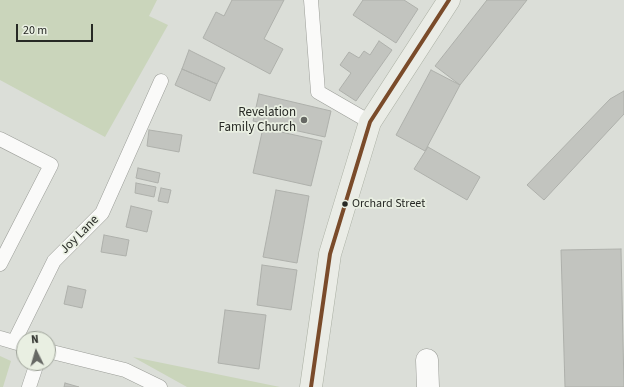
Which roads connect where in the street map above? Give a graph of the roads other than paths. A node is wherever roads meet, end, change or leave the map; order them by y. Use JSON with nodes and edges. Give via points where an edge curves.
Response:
{"nodes":[{"id":1,"x":310,"y":0,"type":"edge"},
{"id":2,"x":448,"y":0,"type":"edge"},
{"id":3,"x":160,"y":81,"type":"dead end"},
{"id":4,"x":370,"y":122,"type":"junction"},
{"id":5,"x":0,"y":138,"type":"edge"},
{"id":6,"x":0,"y":264,"type":"edge"},
{"id":7,"x":13,"y":342,"type":"edge"},
{"id":8,"x":56,"y":353,"type":"edge"},
{"id":9,"x":427,"y":360,"type":"dead end"},
{"id":10,"x":34,"y":371,"type":"edge"},
{"id":11,"x":29,"y":387,"type":"edge"},
{"id":12,"x":160,"y":387,"type":"edge"},
{"id":13,"x":311,"y":387,"type":"edge"},
{"id":14,"x":428,"y":387,"type":"edge"}],
"edges":[{"from":1,"to":4,"type":"lane","via":[[318,92]]},
{"from":2,"to":4,"type":"main road"},
{"from":3,"to":7,"type":"lane","name":"Joy Lane","via":[[102,213],[54,261]]},
{"from":4,"to":13,"type":"main road","via":[[330,254]]},
{"from":5,"to":6,"type":"lane","via":[[51,165]]},
{"from":8,"to":12,"type":"lane","via":[[126,370]]},
{"from":9,"to":14,"type":"street"},
{"from":10,"to":11,"type":"lane"}]}
